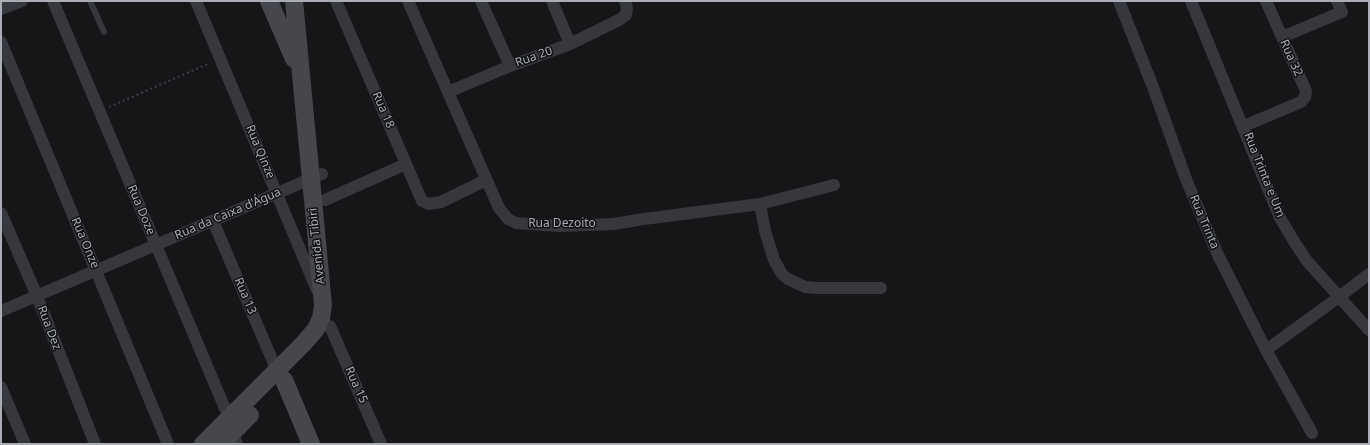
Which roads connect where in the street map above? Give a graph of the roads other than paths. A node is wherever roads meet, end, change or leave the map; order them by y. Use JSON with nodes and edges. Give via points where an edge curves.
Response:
{"nodes":[{"id":1,"x":22,"y":1,"type":"edge"},
{"id":2,"x":53,"y":1,"type":"edge"},
{"id":3,"x":90,"y":1,"type":"edge"},
{"id":4,"x":196,"y":1,"type":"edge"},
{"id":5,"x":269,"y":1,"type":"edge"},
{"id":6,"x":294,"y":1,"type":"edge"},
{"id":7,"x":305,"y":1,"type":"edge"},
{"id":8,"x":336,"y":1,"type":"edge"},
{"id":9,"x":408,"y":1,"type":"edge"},
{"id":10,"x":481,"y":1,"type":"edge"},
{"id":11,"x":552,"y":1,"type":"edge"},
{"id":12,"x":625,"y":1,"type":"edge"},
{"id":13,"x":1119,"y":1,"type":"edge"},
{"id":14,"x":1192,"y":1,"type":"edge"},
{"id":15,"x":1266,"y":1,"type":"edge"},
{"id":16,"x":1340,"y":6,"type":"edge"},
{"id":17,"x":1,"y":10,"type":"edge"},
{"id":18,"x":104,"y":32,"type":"dead end"},
{"id":19,"x":1282,"y":37,"type":"junction"},
{"id":20,"x":1,"y":42,"type":"edge"},
{"id":21,"x":570,"y":44,"type":"junction"},
{"id":22,"x":510,"y":66,"type":"junction"},
{"id":23,"x":301,"y":75,"type":"junction"},
{"id":24,"x":448,"y":92,"type":"junction"},
{"id":25,"x":1244,"y":126,"type":"junction"},
{"id":26,"x":406,"y":164,"type":"junction"},
{"id":27,"x":316,"y":177,"type":"junction"},
{"id":28,"x":486,"y":180,"type":"junction"},
{"id":29,"x":834,"y":185,"type":"dead end"},
{"id":30,"x":277,"y":194,"type":"junction"},
{"id":31,"x":325,"y":200,"type":"junction"},
{"id":32,"x":760,"y":204,"type":"junction"},
{"id":33,"x":1,"y":213,"type":"edge"},
{"id":34,"x":213,"y":221,"type":"junction"},
{"id":35,"x":156,"y":245,"type":"junction"},
{"id":36,"x":96,"y":270,"type":"junction"},
{"id":37,"x":1369,"y":274,"type":"edge"},
{"id":38,"x":881,"y":288,"type":"dead end"},
{"id":39,"x":37,"y":296,"type":"junction"},
{"id":40,"x":1339,"y":297,"type":"junction"},
{"id":41,"x":323,"y":304,"type":"junction"},
{"id":42,"x":1,"y":311,"type":"edge"},
{"id":43,"x":330,"y":326,"type":"junction"},
{"id":44,"x":1369,"y":330,"type":"edge"},
{"id":45,"x":1266,"y":350,"type":"junction"},
{"id":46,"x":280,"y":376,"type":"junction"},
{"id":47,"x":1,"y":387,"type":"edge"},
{"id":48,"x":1312,"y":433,"type":"dead end"},
{"id":49,"x":230,"y":435,"type":"edge"},
{"id":50,"x":25,"y":444,"type":"edge"},
{"id":51,"x":95,"y":444,"type":"edge"},
{"id":52,"x":168,"y":444,"type":"edge"},
{"id":53,"x":202,"y":444,"type":"edge"},
{"id":54,"x":311,"y":444,"type":"edge"},
{"id":55,"x":382,"y":444,"type":"edge"}],
"edges":[{"from":1,"to":17,"type":"street"},
{"from":2,"to":35,"type":"street","name":"Rua Doze"},
{"from":3,"to":18,"type":"lane"},
{"from":4,"to":30,"type":"street","name":"Rua Qinze"},
{"from":5,"to":23,"type":"main road"},
{"from":6,"to":23,"type":"main road","name":"Avenida Tibiri"},
{"from":7,"to":27,"type":"main road","name":"Avenida Tibiri"},
{"from":8,"to":26,"type":"street","name":"Rua 18"},
{"from":9,"to":24,"type":"street","name":"Rua Dezoito"},
{"from":10,"to":22,"type":"street"},
{"from":11,"to":21,"type":"street"},
{"from":12,"to":21,"type":"street","name":"Rua 20","via":[[626,15]]},
{"from":13,"to":45,"type":"street","name":"Rua Trinta","via":[[1186,179],[1218,255]]},
{"from":14,"to":25,"type":"street","name":"Rua Trinta e Um"},
{"from":15,"to":19,"type":"street","name":"Rua 32"},
{"from":16,"to":19,"type":"street"},
{"from":19,"to":25,"type":"street","name":"Rua 32","via":[[1306,91],[1306,97],[1301,102]]},
{"from":20,"to":36,"type":"street","name":"Rua Onze"},
{"from":21,"to":22,"type":"street","name":"Rua 20"},
{"from":22,"to":24,"type":"street","name":"Rua 20"},
{"from":23,"to":27,"type":"main road","name":"Avenida Tibiri"},
{"from":24,"to":28,"type":"street","name":"Rua Dezoito"},
{"from":25,"to":40,"type":"street","name":"Rua Trinta e Um","via":[[1280,218],[1306,261]]},
{"from":26,"to":28,"type":"street","name":"Rua 18","via":[[422,201],[429,204],[440,202]]},
{"from":26,"to":31,"type":"street"},
{"from":27,"to":30,"type":"street","name":"Rua da Caixa d'Água"},
{"from":27,"to":31,"type":"main road","name":"Avenida Tibiri"},
{"from":27,"to":41,"type":"main road","name":"Avenida Tibiri"},
{"from":28,"to":32,"type":"street","name":"Rua Dezoito","via":[[499,208],[508,219],[531,225],[614,224]]},
{"from":29,"to":32,"type":"street","name":"Rua Dezoito"},
{"from":30,"to":34,"type":"street","name":"Rua da Caixa d'Água"},
{"from":30,"to":41,"type":"street","name":"Rua Qinze"},
{"from":31,"to":43,"type":"main road","name":"Avenida Tibiri","via":[[334,299]]},
{"from":32,"to":38,"type":"street","via":[[774,260],[788,279],[805,287]]},
{"from":33,"to":39,"type":"street","name":"Rua Dez"},
{"from":34,"to":35,"type":"street","name":"Rua da Caixa d'Água"},
{"from":34,"to":46,"type":"street","name":"Rua 13"},
{"from":35,"to":36,"type":"street","name":"Rua da Caixa d'Água"},
{"from":35,"to":49,"type":"street","name":"Rua Doze"},
{"from":36,"to":39,"type":"street","name":"Rua da Caixa d'Água"},
{"from":36,"to":52,"type":"street","name":"Rua Onze"},
{"from":37,"to":40,"type":"street"},
{"from":39,"to":42,"type":"street","name":"Rua da Caixa d'Água"},
{"from":39,"to":51,"type":"street","name":"Rua Dez"},
{"from":40,"to":44,"type":"street","name":"Rua Trinta e Um"},
{"from":40,"to":45,"type":"street"},
{"from":41,"to":46,"type":"main road","name":"Avenida Tibiri","via":[[316,329]]},
{"from":43,"to":46,"type":"main road","name":"Avenida Tibiri","via":[[302,362]]},
{"from":43,"to":55,"type":"street","name":"Rua 15"},
{"from":45,"to":48,"type":"street","name":"Rua Trinta"},
{"from":46,"to":49,"type":"main road","name":"Avenida Tibiri"},
{"from":46,"to":54,"type":"main road","name":"Rua 13"},
{"from":47,"to":50,"type":"street"},
{"from":49,"to":53,"type":"main road","name":"Avenida Tibiri"}]}
